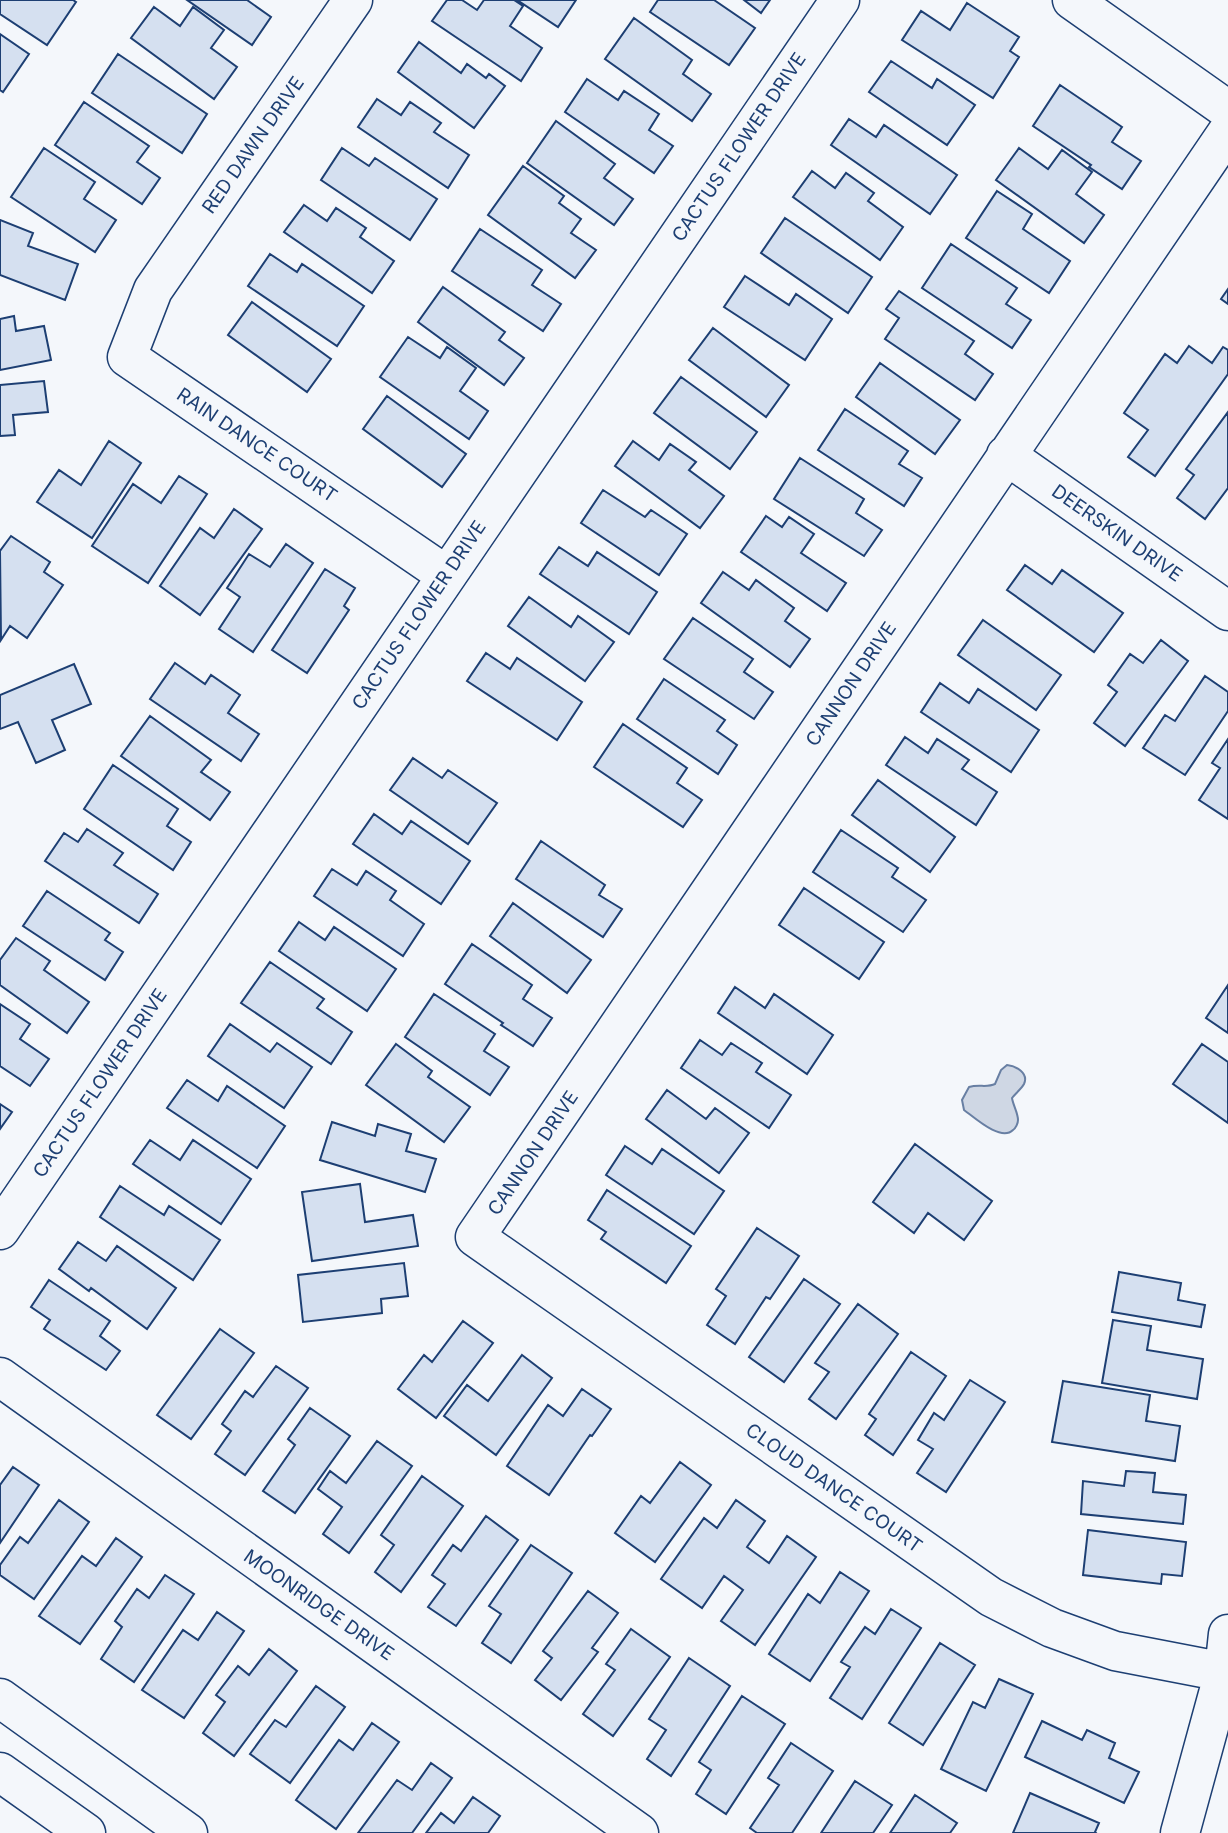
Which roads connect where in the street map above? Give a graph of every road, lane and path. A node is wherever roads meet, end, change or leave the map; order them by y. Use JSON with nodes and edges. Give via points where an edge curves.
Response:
{"nodes":[{"id":1,"x":353,"y":0,"type":"edge"},
{"id":2,"x":839,"y":0,"type":"edge"},
{"id":3,"x":1072,"y":0,"type":"edge"},
{"id":4,"x":1228,"y":110,"type":"edge"},
{"id":5,"x":1228,"y":131,"type":"edge"},
{"id":6,"x":153,"y":290,"type":"joint"},
{"id":7,"x":1006,"y":455,"type":"junction"},
{"id":8,"x":446,"y":575,"type":"junction"},
{"id":9,"x":1228,"y":611,"type":"edge"},
{"id":10,"x":0,"y":1230,"type":"edge"},
{"id":11,"x":475,"y":1237,"type":"joint"},
{"id":12,"x":0,"y":1377,"type":"edge"},
{"id":13,"x":1228,"y":1634,"type":"edge"},
{"id":14,"x":1224,"y":1672,"type":"junction"},
{"id":15,"x":0,"y":1698,"type":"edge"},
{"id":16,"x":0,"y":1772,"type":"edge"},
{"id":17,"x":86,"y":1833,"type":"edge"},
{"id":18,"x":188,"y":1833,"type":"edge"},
{"id":19,"x":639,"y":1833,"type":"edge"},
{"id":20,"x":1180,"y":1833,"type":"edge"}],
"edges":[{"from":1,"to":6,"type":"street","name":"RED DAWN DRIVE"},
{"from":2,"to":8,"type":"street","name":"CACTUS FLOWER DRIVE"},
{"from":3,"to":4,"type":"street"},
{"from":5,"to":7,"type":"street","name":"CANNON DRIVE"},
{"from":6,"to":8,"type":"street","name":"RAIN DANCE COURT","via":[[127,357]]},
{"from":7,"to":9,"type":"street","name":"DEERSKIN DRIVE"},
{"from":7,"to":11,"type":"street","name":"CANNON DRIVE"},
{"from":8,"to":10,"type":"street","name":"CACTUS FLOWER DRIVE"},
{"from":11,"to":14,"type":"street","name":"CLOUD DANCE COURT","via":[[991,1597],[1052,1628],[1115,1651]]},
{"from":12,"to":19,"type":"street","name":"MOONRIDGE DRIVE"},
{"from":13,"to":14,"type":"street"},
{"from":14,"to":20,"type":"street"},
{"from":15,"to":18,"type":"street"},
{"from":16,"to":17,"type":"street"}]}
